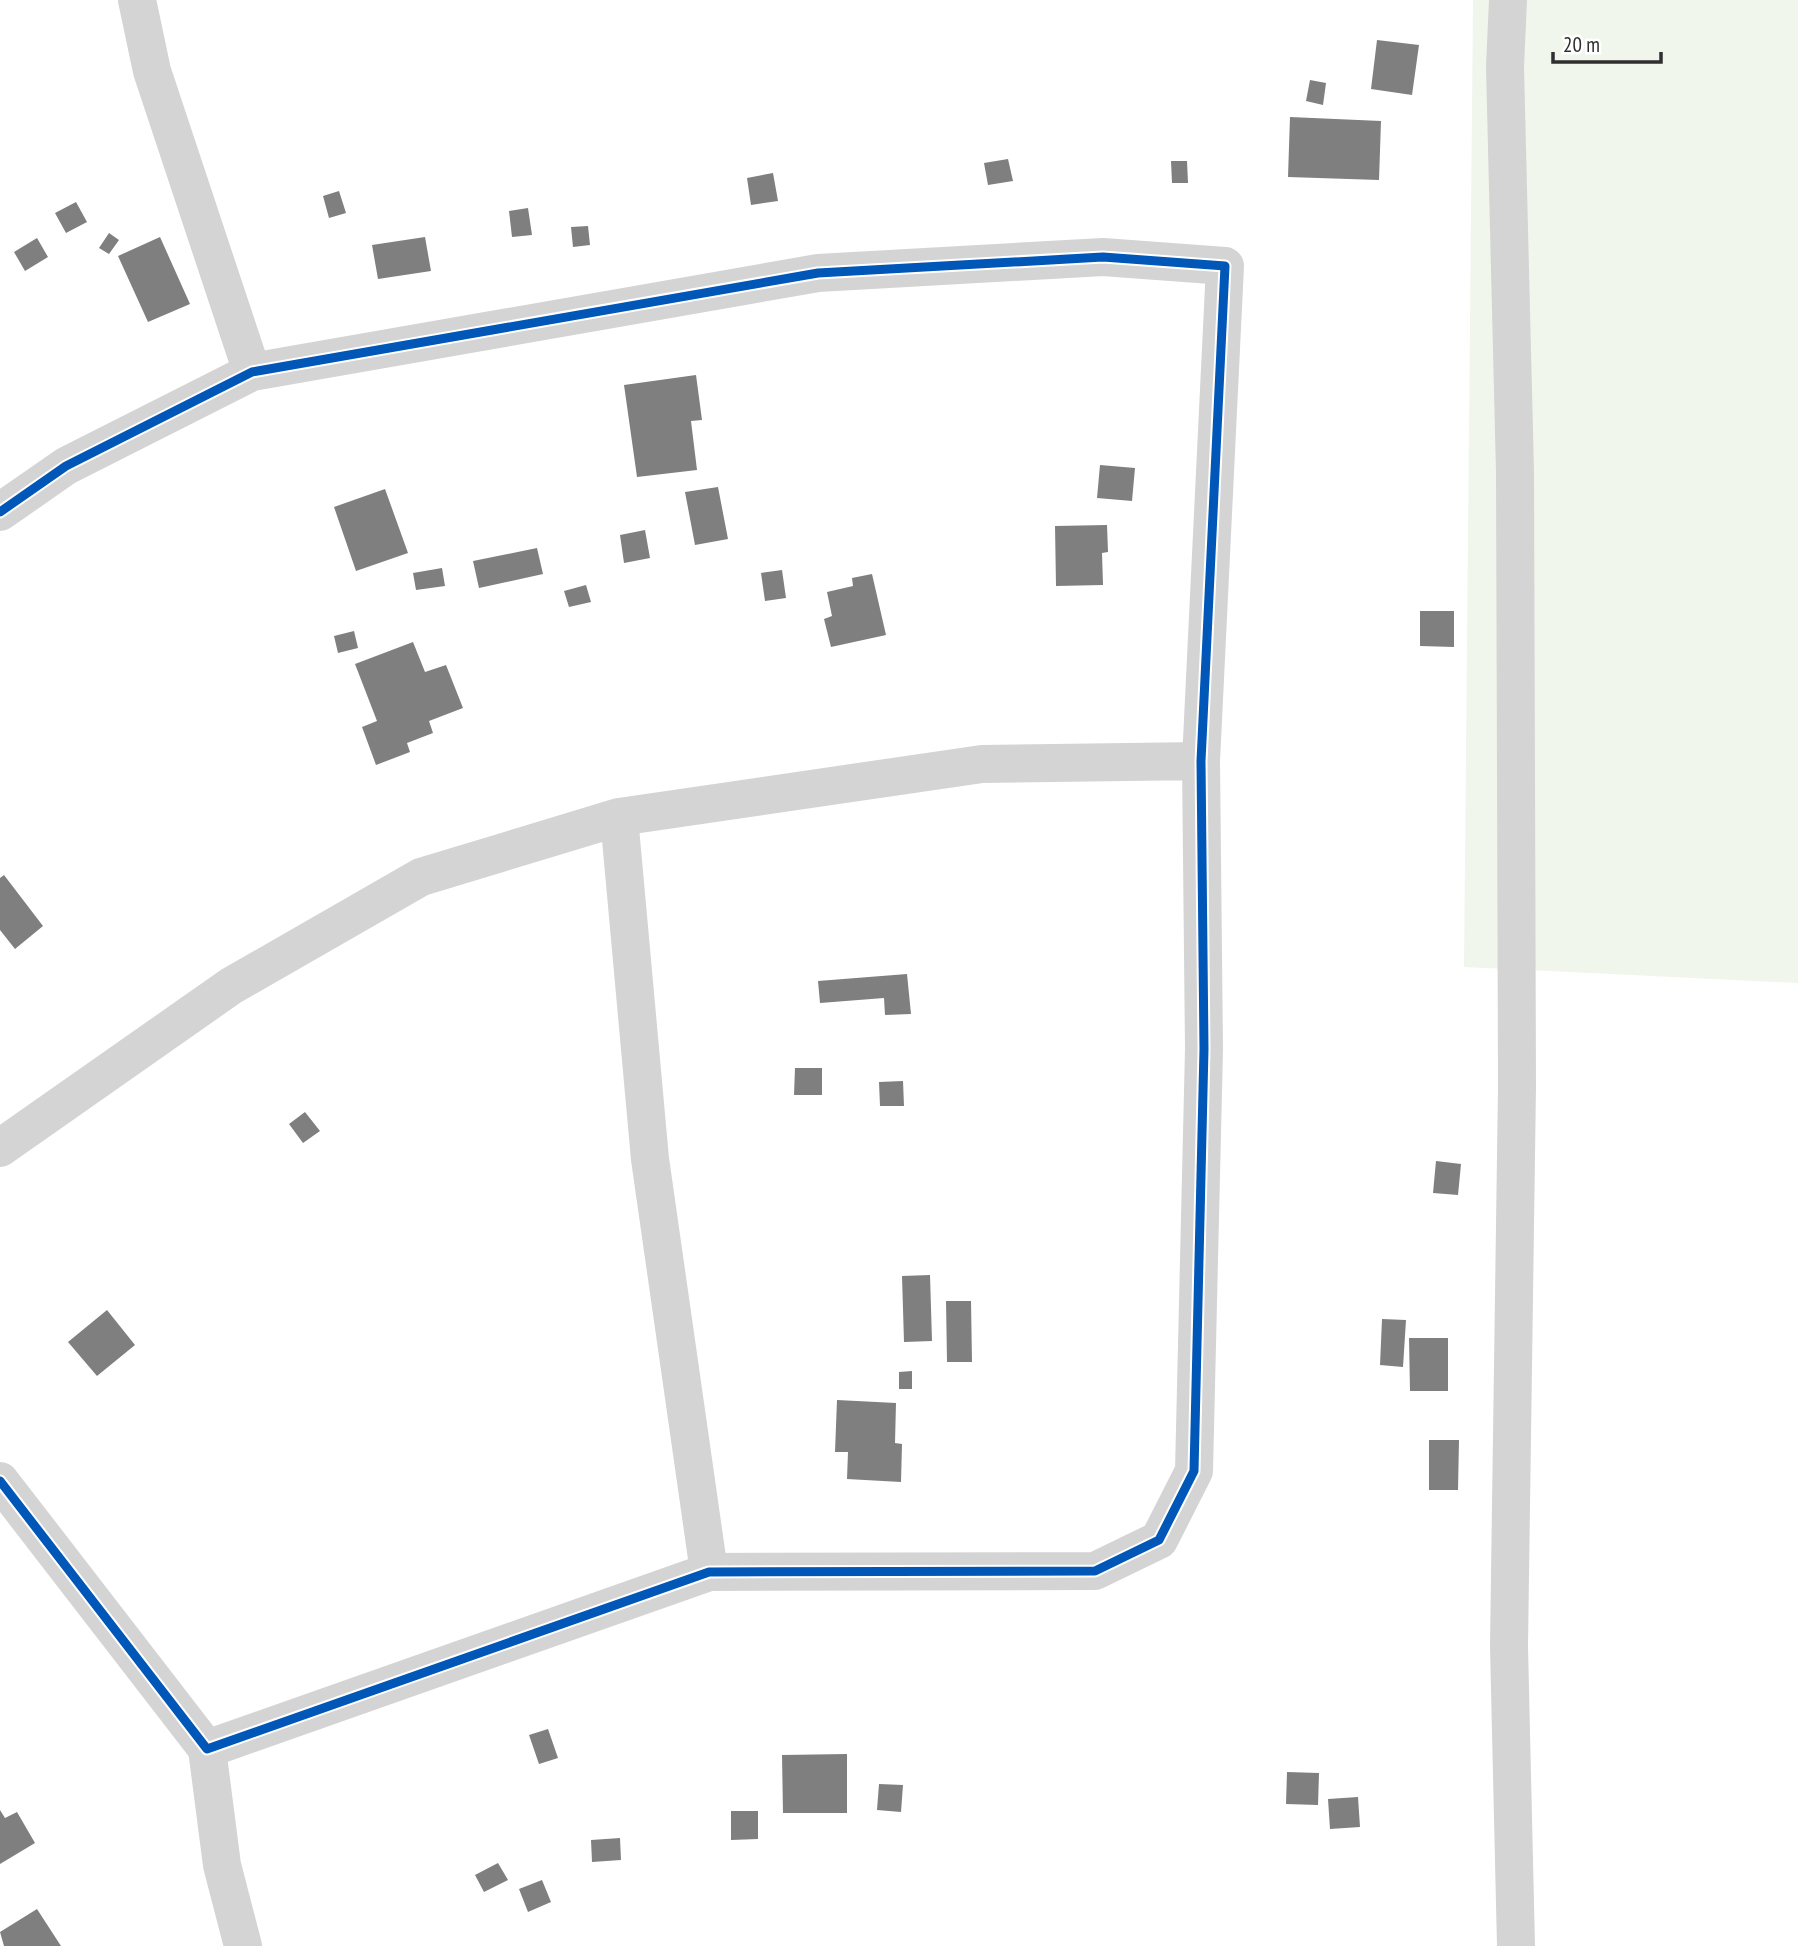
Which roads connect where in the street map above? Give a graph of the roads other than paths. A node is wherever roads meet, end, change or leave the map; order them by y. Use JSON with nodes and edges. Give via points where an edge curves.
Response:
{"nodes":[{"id":1,"x":137,"y":0,"type":"edge"},
{"id":2,"x":1508,"y":0,"type":"edge"},
{"id":3,"x":252,"y":372,"type":"junction"},
{"id":4,"x":0,"y":512,"type":"edge"},
{"id":5,"x":1202,"y":761,"type":"junction"},
{"id":6,"x":620,"y":817,"type":"junction"},
{"id":7,"x":0,"y":1148,"type":"edge"},
{"id":8,"x":0,"y":1481,"type":"edge"},
{"id":9,"x":709,"y":1572,"type":"junction"},
{"id":10,"x":207,"y":1749,"type":"junction"},
{"id":11,"x":243,"y":1946,"type":"edge"},
{"id":12,"x":1517,"y":1946,"type":"edge"}],
"edges":[{"from":1,"to":3,"type":"street","via":[[152,71]]},
{"from":2,"to":12,"type":"street","via":[[1517,1044],[1508,1646]]},
{"from":3,"to":4,"type":"street","via":[[66,466]]},
{"from":3,"to":5,"type":"street","via":[[818,273],[1103,257],[1224,266]]},
{"from":5,"to":6,"type":"street","via":[[982,764]]},
{"from":5,"to":9,"type":"street","via":[[1204,1049],[1194,1471],[1159,1540],[1095,1571]]},
{"from":6,"to":7,"type":"street","via":[[421,877],[231,986]]},
{"from":6,"to":9,"type":"street","via":[[650,1159]]},
{"from":8,"to":10,"type":"street"},
{"from":9,"to":10,"type":"street"},
{"from":10,"to":11,"type":"street","via":[[222,1865]]}]}
